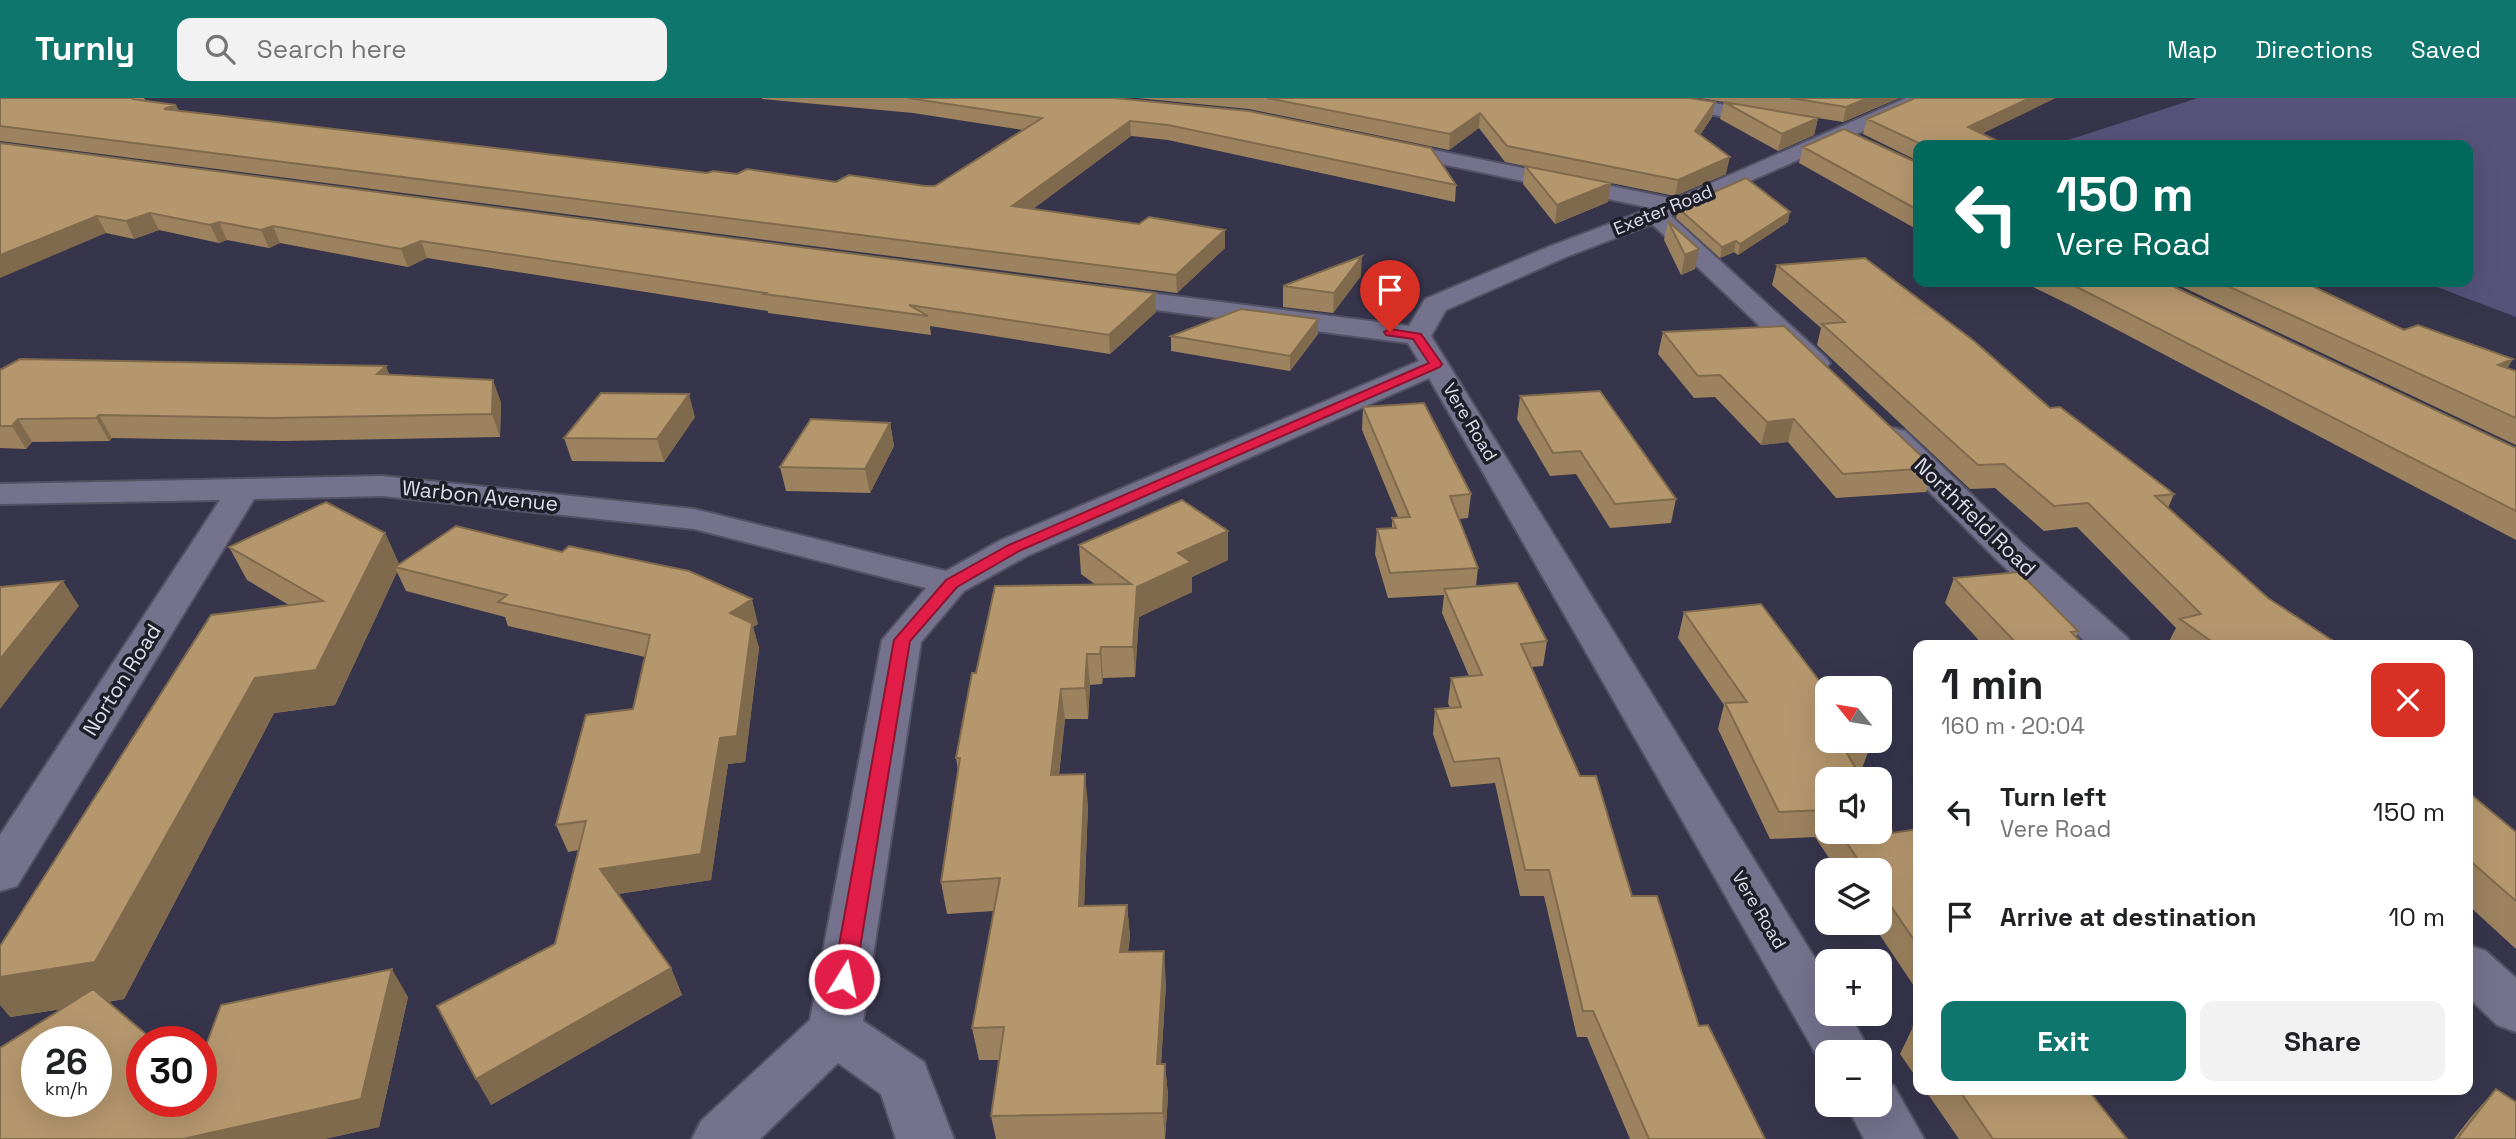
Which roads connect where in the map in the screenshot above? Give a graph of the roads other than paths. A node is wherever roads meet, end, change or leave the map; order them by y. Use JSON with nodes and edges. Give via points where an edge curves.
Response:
{"nodes":[{"id":1,"x":1650,"y":98,"type":"edge"},
{"id":2,"x":1922,"y":98,"type":"edge"},
{"id":3,"x":1849,"y":137,"type":"junction"},
{"id":4,"x":1370,"y":142,"type":"edge"},
{"id":5,"x":1666,"y":210,"type":"junction"},
{"id":6,"x":1072,"y":291,"type":"edge"},
{"id":7,"x":1427,"y":350,"type":"junction"},
{"id":8,"x":1840,"y":386,"type":"edge"},
{"id":9,"x":1869,"y":414,"type":"edge"},
{"id":10,"x":244,"y":488,"type":"junction"},
{"id":11,"x":0,"y":494,"type":"edge"},
{"id":12,"x":951,"y":583,"type":"junction"},
{"id":13,"x":2106,"y":640,"type":"edge"},
{"id":14,"x":0,"y":873,"type":"edge"},
{"id":15,"x":2473,"y":971,"type":"edge"},
{"id":16,"x":2516,"y":1010,"type":"edge"},
{"id":17,"x":835,"y":1031,"type":"junction"},
{"id":18,"x":1836,"y":1040,"type":"edge"},
{"id":19,"x":1882,"y":1117,"type":"edge"},
{"id":20,"x":721,"y":1139,"type":"edge"},
{"id":21,"x":925,"y":1139,"type":"edge"},
{"id":22,"x":1895,"y":1139,"type":"edge"}],
"edges":[{"from":1,"to":3,"type":"street"},
{"from":2,"to":3,"type":"street","name":"Exeter Road"},
{"from":3,"to":5,"type":"street","name":"Exeter Road"},
{"from":4,"to":5,"type":"street"},
{"from":5,"to":7,"type":"street","name":"Exeter Road","via":[[1435,305]]},
{"from":5,"to":8,"type":"street"},
{"from":6,"to":7,"type":"street"},
{"from":7,"to":12,"type":"street","via":[[1014,548]]},
{"from":7,"to":18,"type":"street","name":"Vere Road"},
{"from":9,"to":13,"type":"street","name":"Northfield Road"},
{"from":10,"to":11,"type":"street","name":"Warbon Avenue"},
{"from":10,"to":12,"type":"street","name":"Warbon Avenue","via":[[382,486],[694,519]]},
{"from":10,"to":14,"type":"street","name":"Norton Road"},
{"from":12,"to":17,"type":"street","via":[[902,640]]},
{"from":15,"to":16,"type":"street"},
{"from":17,"to":20,"type":"street"},
{"from":17,"to":21,"type":"street","via":[[904,1079]]},
{"from":19,"to":22,"type":"street"}]}
